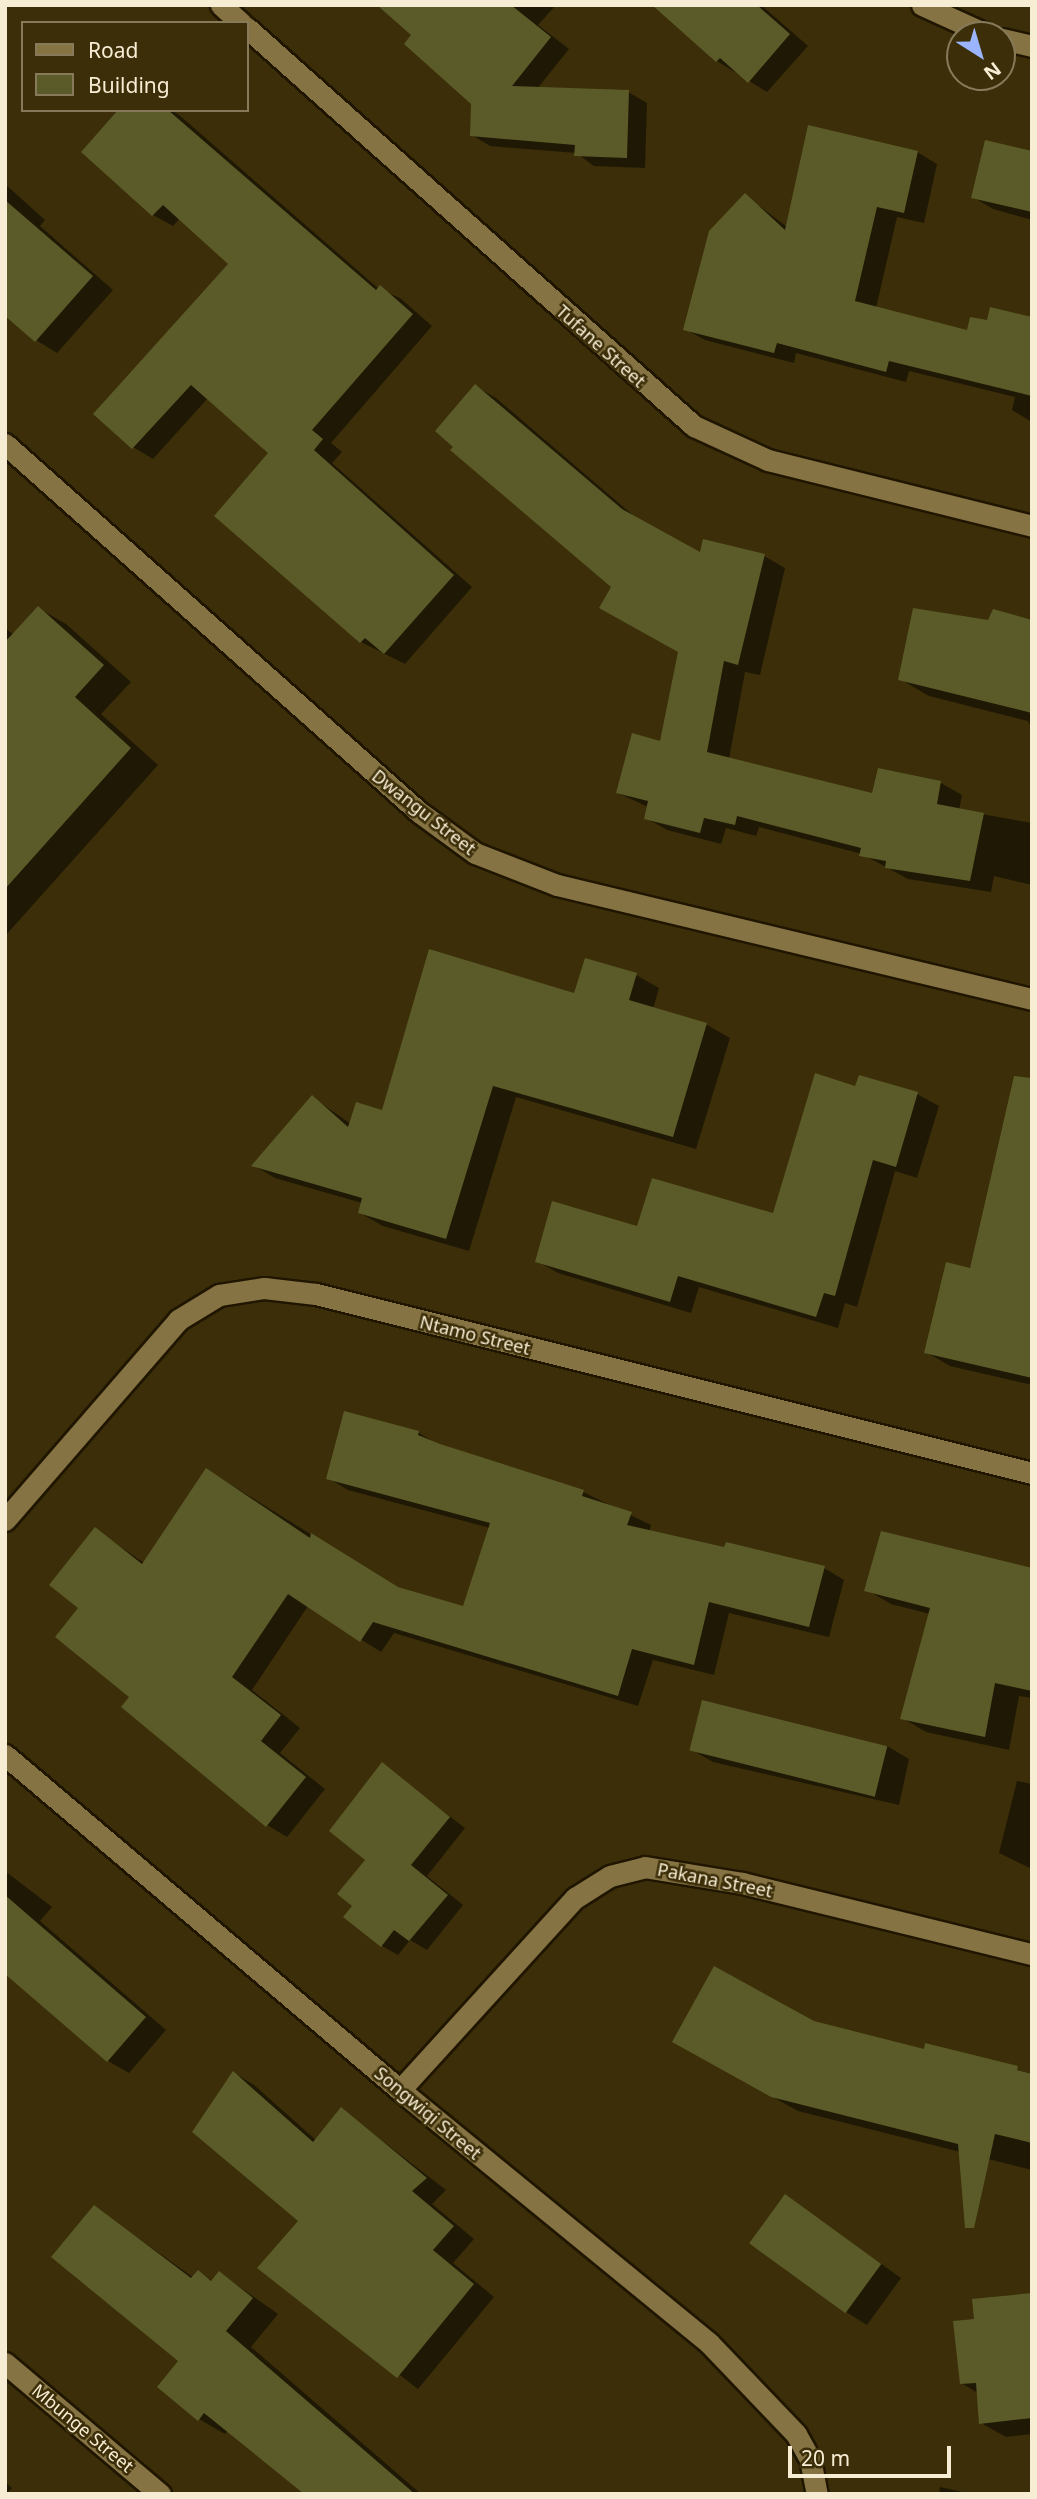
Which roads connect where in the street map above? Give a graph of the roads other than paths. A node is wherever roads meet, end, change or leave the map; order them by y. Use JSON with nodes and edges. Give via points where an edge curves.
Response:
{"nodes":[{"id":1,"x":221,"y":5,"type":"edge"},
{"id":2,"x":922,"y":5,"type":"edge"},
{"id":3,"x":239,"y":21,"type":"edge"},
{"id":4,"x":957,"y":21,"type":"edge"},
{"id":5,"x":248,"y":29,"type":"edge"},
{"id":6,"x":5,"y":444,"type":"edge"},
{"id":7,"x":1032,"y":526,"type":"edge"},
{"id":8,"x":1032,"y":999,"type":"edge"},
{"id":9,"x":1032,"y":1473,"type":"edge"},
{"id":10,"x":5,"y":1520,"type":"edge"},
{"id":11,"x":5,"y":1755,"type":"edge"},
{"id":12,"x":1032,"y":1954,"type":"edge"},
{"id":13,"x":400,"y":2090,"type":"junction"},
{"id":14,"x":5,"y":2363,"type":"edge"},
{"id":15,"x":160,"y":2494,"type":"edge"},
{"id":16,"x":817,"y":2494,"type":"edge"}],
"edges":[{"from":1,"to":3,"type":"street"},
{"from":2,"to":4,"type":"street"},
{"from":5,"to":7,"type":"street","name":"Tufane Street","via":[[694,426],[768,460]]},
{"from":6,"to":8,"type":"street","name":"Dwangu Street","via":[[419,812],[475,853],[557,885]]},
{"from":9,"to":10,"type":"street","name":"Ntamo Street","via":[[316,1294],[264,1288],[219,1295],[178,1320]]},
{"from":11,"to":13,"type":"street","name":"Songwiqi Street"},
{"from":12,"to":13,"type":"street","name":"Pakana Street","via":[[742,1883],[645,1867],[610,1876],[575,1898]]},
{"from":13,"to":16,"type":"street","name":"Songwiqi Street","via":[[709,2343],[796,2434],[810,2459]]},
{"from":14,"to":15,"type":"street","name":"Mbunge Street"}]}
